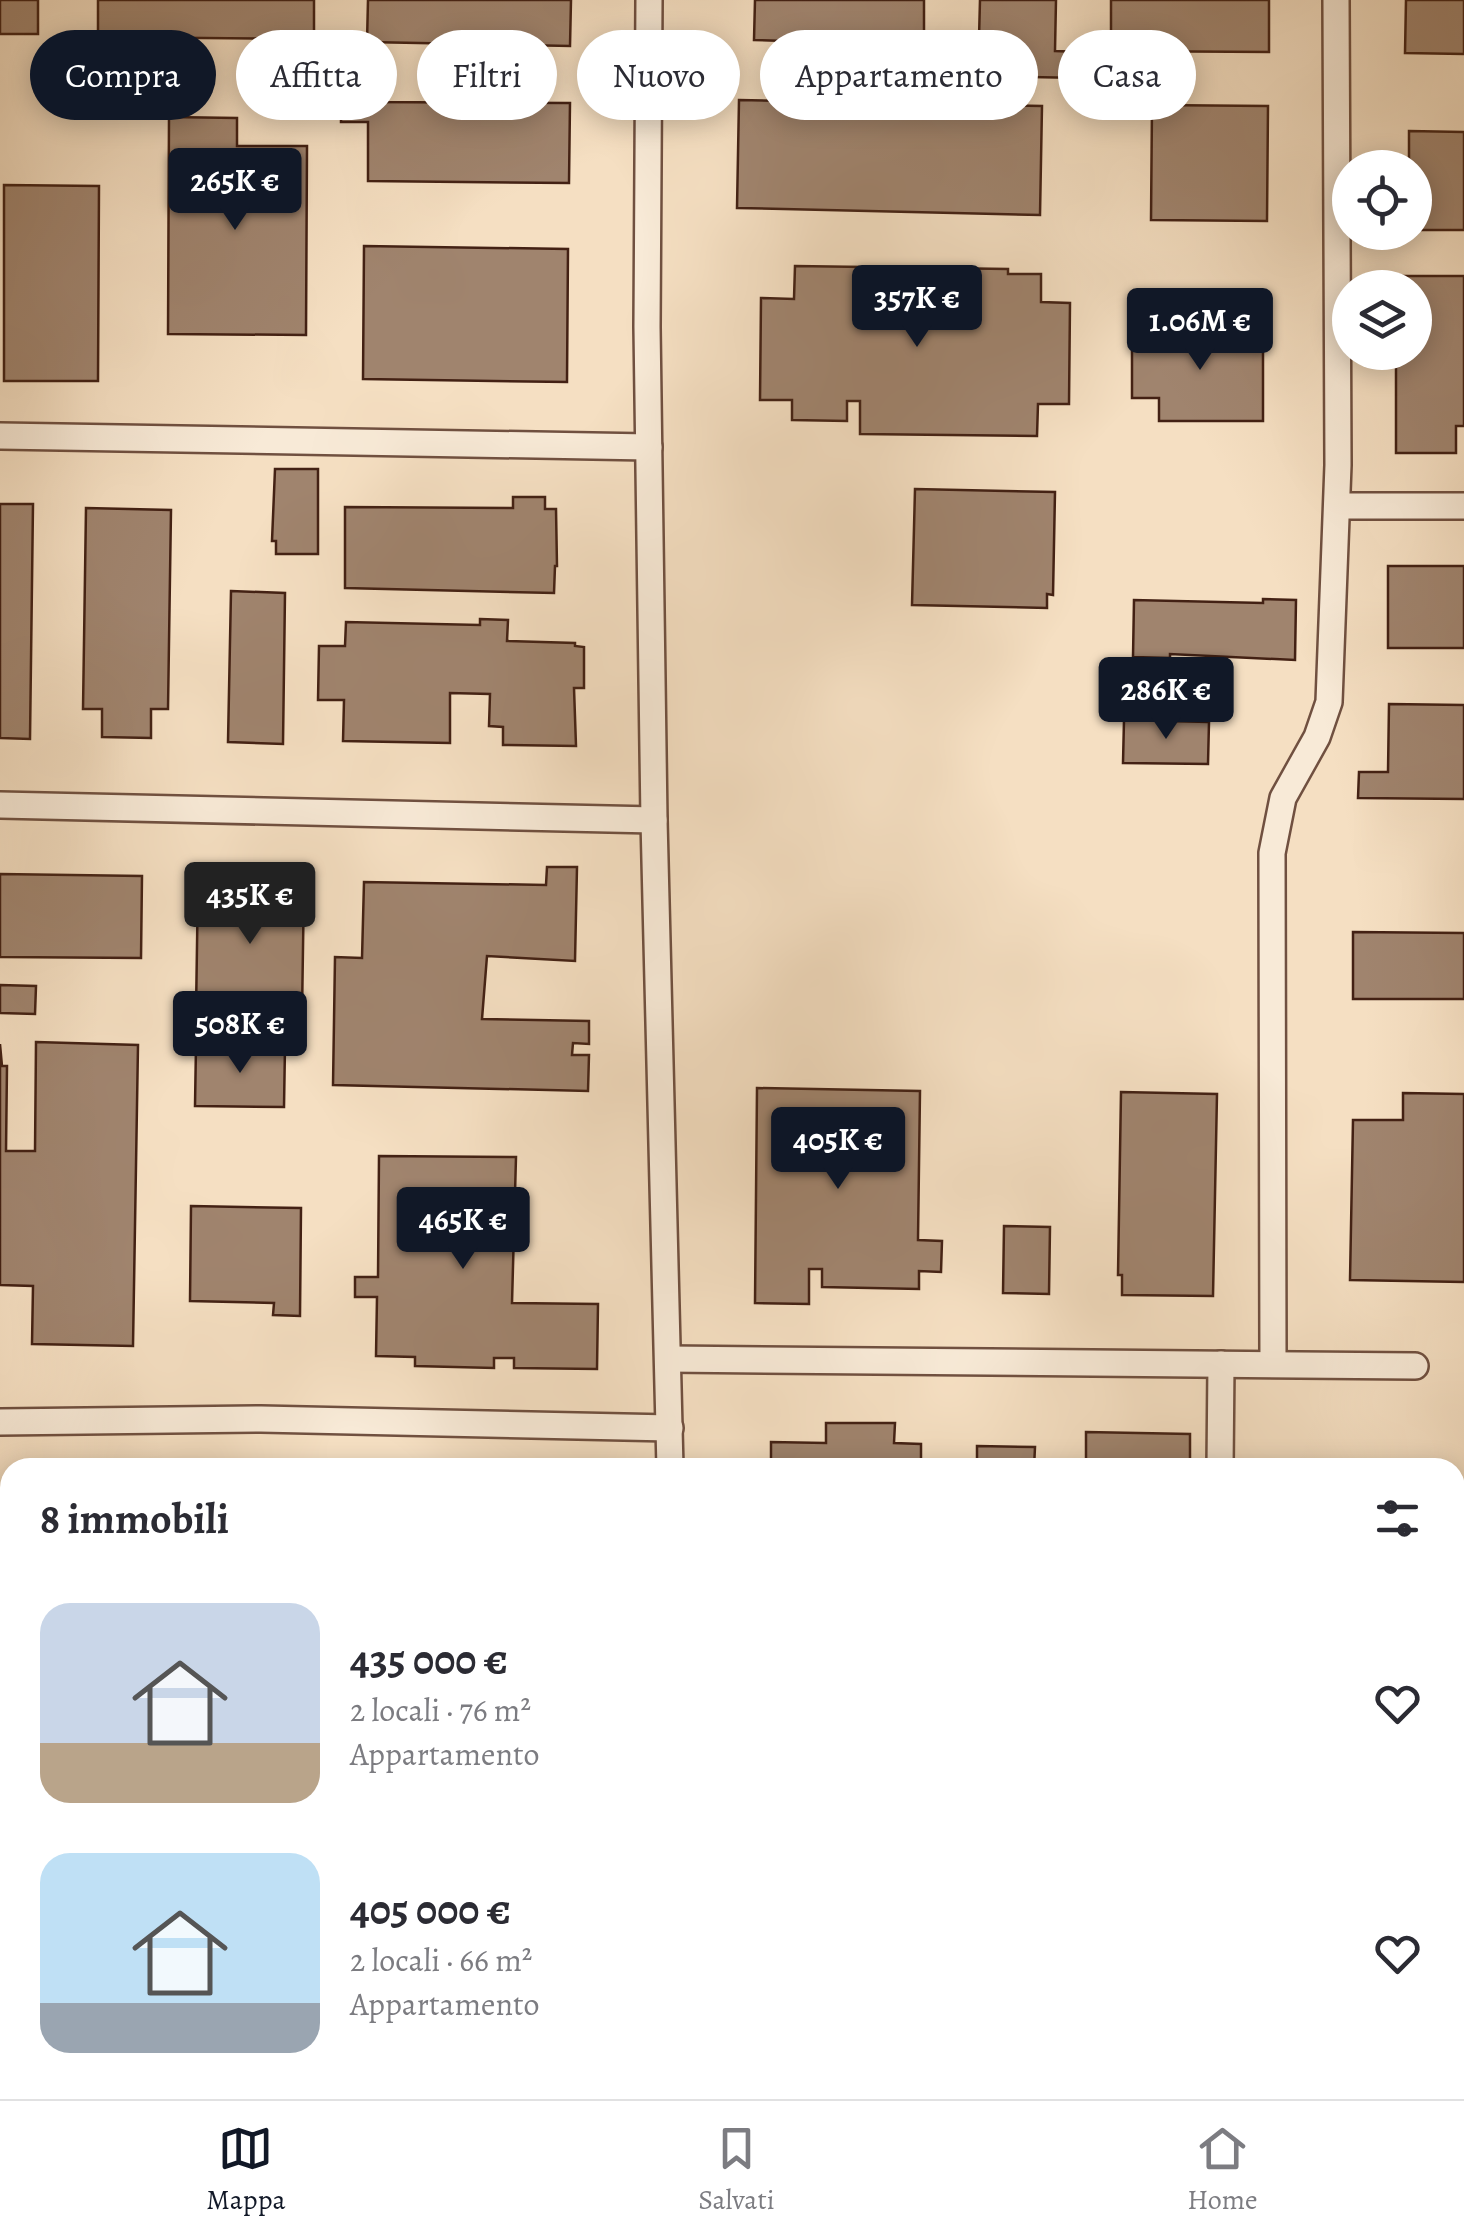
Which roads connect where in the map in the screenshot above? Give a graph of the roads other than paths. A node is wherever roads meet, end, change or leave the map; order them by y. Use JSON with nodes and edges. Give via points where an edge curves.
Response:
{"nodes":[{"id":1,"x":1336,"y":0,"type":"edge"},
{"id":2,"x":649,"y":1,"type":"edge"},
{"id":3,"x":0,"y":436,"type":"edge"},
{"id":4,"x":649,"y":447,"type":"junction"},
{"id":5,"x":1337,"y":506,"type":"junction"},
{"id":6,"x":1464,"y":506,"type":"edge"},
{"id":7,"x":0,"y":805,"type":"edge"},
{"id":8,"x":654,"y":820,"type":"junction"},
{"id":9,"x":668,"y":1359,"type":"junction"},
{"id":10,"x":1221,"y":1364,"type":"junction"},
{"id":11,"x":1273,"y":1364,"type":"junction"},
{"id":12,"x":1415,"y":1366,"type":"dead end"},
{"id":13,"x":0,"y":1422,"type":"edge"},
{"id":14,"x":670,"y":1428,"type":"junction"},
{"id":15,"x":670,"y":1458,"type":"edge"},
{"id":16,"x":1220,"y":1458,"type":"edge"}],
"edges":[{"from":1,"to":5,"type":"street"},
{"from":2,"to":4,"type":"street"},
{"from":3,"to":4,"type":"street"},
{"from":4,"to":8,"type":"street"},
{"from":5,"to":6,"type":"street"},
{"from":5,"to":11,"type":"street","via":[[1329,702],[1284,798],[1272,853]]},
{"from":7,"to":8,"type":"street"},
{"from":8,"to":9,"type":"street"},
{"from":9,"to":10,"type":"street"},
{"from":9,"to":14,"type":"street"},
{"from":10,"to":11,"type":"street"},
{"from":10,"to":16,"type":"street"},
{"from":11,"to":12,"type":"street"},
{"from":13,"to":14,"type":"street","via":[[260,1419]]},
{"from":14,"to":15,"type":"street"}]}
